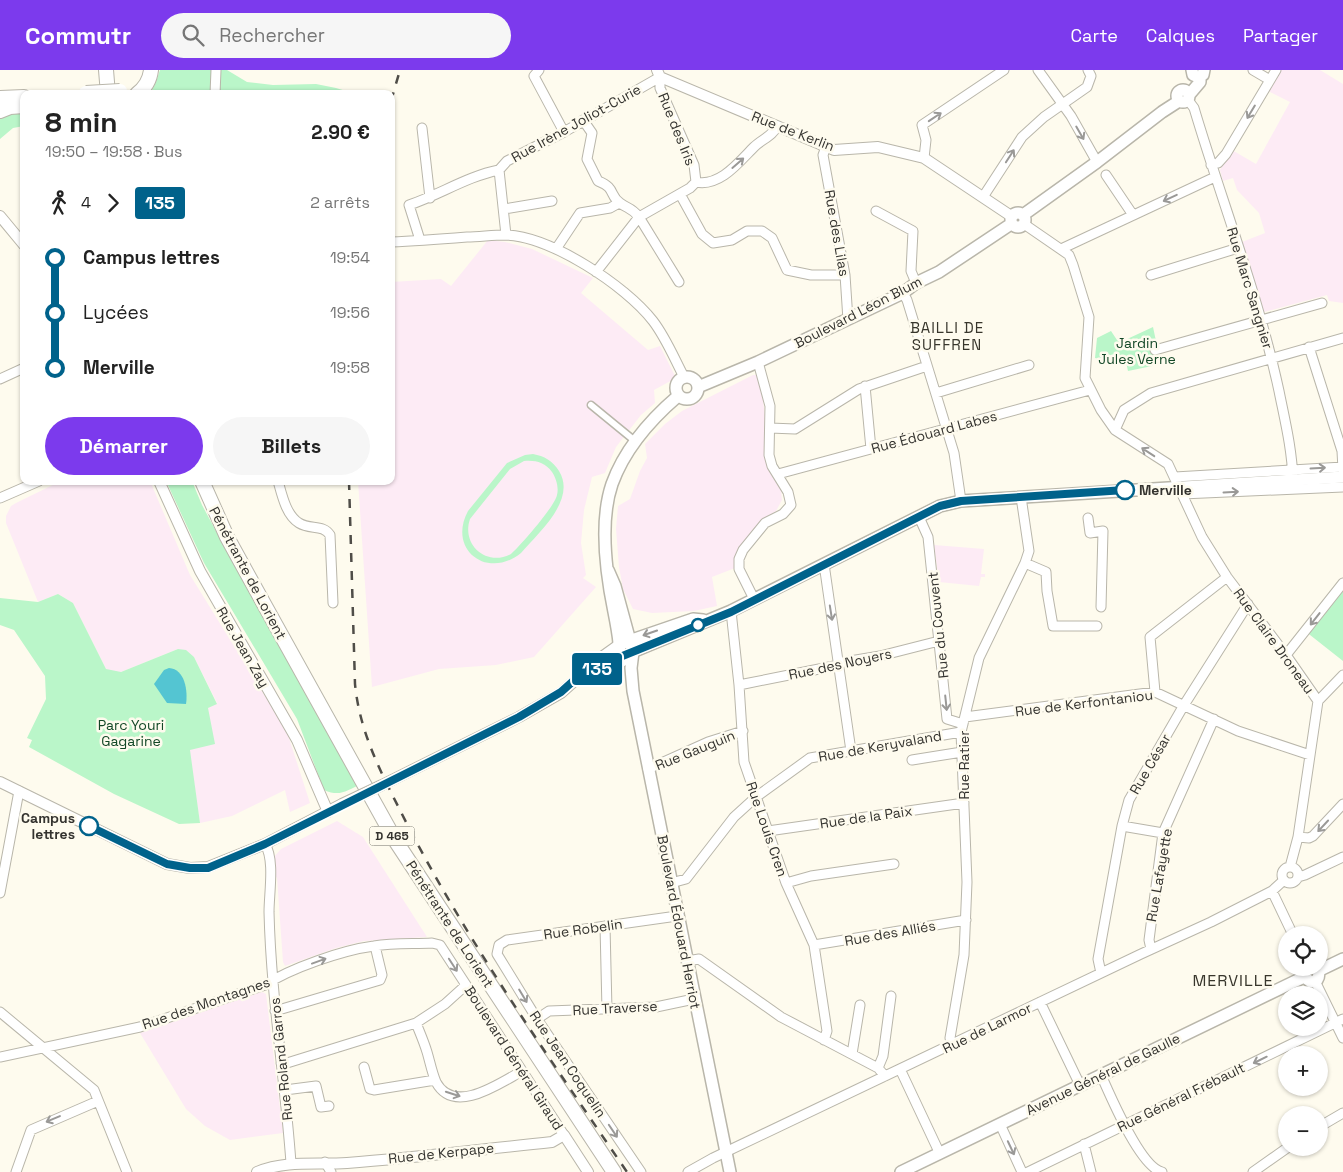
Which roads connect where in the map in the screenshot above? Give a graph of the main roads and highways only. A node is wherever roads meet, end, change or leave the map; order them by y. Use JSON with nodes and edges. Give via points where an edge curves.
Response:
{"nodes":[{"id":1,"x":107,"y":70,"type":"edge"},
{"id":2,"x":151,"y":70,"type":"edge"},
{"id":3,"x":1197,"y":73,"type":"edge"},
{"id":4,"x":111,"y":90,"type":"edge"},
{"id":5,"x":142,"y":90,"type":"edge"},
{"id":6,"x":20,"y":97,"type":"edge"},
{"id":7,"x":0,"y":98,"type":"edge"},
{"id":8,"x":20,"y":107,"type":"edge"},
{"id":9,"x":0,"y":112,"type":"edge"},
{"id":10,"x":698,"y":387,"type":"junction"},
{"id":11,"x":678,"y":396,"type":"junction"},
{"id":12,"x":1343,"y":477,"type":"edge"},
{"id":13,"x":204,"y":485,"type":"edge"},
{"id":14,"x":710,"y":620,"type":"junction"},
{"id":15,"x":625,"y":642,"type":"junction"},
{"id":16,"x":633,"y":652,"type":"junction"},
{"id":17,"x":620,"y":657,"type":"junction"},
{"id":18,"x":633,"y":691,"type":"junction"},
{"id":19,"x":1343,"y":959,"type":"edge"},
{"id":20,"x":1328,"y":966,"type":"edge"},
{"id":21,"x":1306,"y":976,"type":"edge"},
{"id":22,"x":725,"y":1154,"type":"junction"},
{"id":23,"x":614,"y":1172,"type":"edge"},
{"id":24,"x":723,"y":1172,"type":"edge"},
{"id":25,"x":730,"y":1172,"type":"edge"},
{"id":26,"x":901,"y":1172,"type":"edge"}],
"edges":[{"from":1,"to":4,"type":"main road"},
{"from":2,"to":5,"type":"main road"},
{"from":3,"to":10,"type":"main road","name":"Boulevard Léon Blum","via":[[1200,82],[1017,227],[1011,220],[939,272],[903,292],[758,362]]},
{"from":6,"to":7,"type":"main road"},
{"from":8,"to":9,"type":"main road"},
{"from":10,"to":11,"type":"main road","via":[[696,395],[689,400]]},
{"from":10,"to":11,"type":"main road","via":[[693,379],[684,377],[675,387]]},
{"from":11,"to":15,"type":"main road","via":[[635,441],[612,484],[605,518],[605,545]]},
{"from":12,"to":14,"type":"main road","via":[[1293,475],[961,501],[940,506]]},
{"from":13,"to":23,"type":"main road","name":"Pénétrante de Lorient","number":"D 465","via":[[249,577],[395,840]]},
{"from":14,"to":15,"type":"main road","one_way":true,"via":[[693,619]]},
{"from":14,"to":16,"type":"main road"},
{"from":15,"to":16,"type":"main road","name":"Boulevard Édouard Herriot"},
{"from":15,"to":17,"type":"main road","name":"Boulevard Édouard Herriot"},
{"from":16,"to":17,"type":"main road"},
{"from":16,"to":18,"type":"main road","name":"Boulevard Édouard Herriot"},
{"from":17,"to":18,"type":"main road","name":"Boulevard Édouard Herriot"},
{"from":18,"to":22,"type":"main road","name":"Boulevard Édouard Herriot"},
{"from":19,"to":20,"type":"main road","name":"Avenue Général de Gaulle"},
{"from":21,"to":26,"type":"main road","name":"Avenue Général de Gaulle"},
{"from":22,"to":24,"type":"main road","name":"Boulevard Édouard Herriot"},
{"from":22,"to":25,"type":"main road","name":"Boulevard Édouard Herriot"}]}
